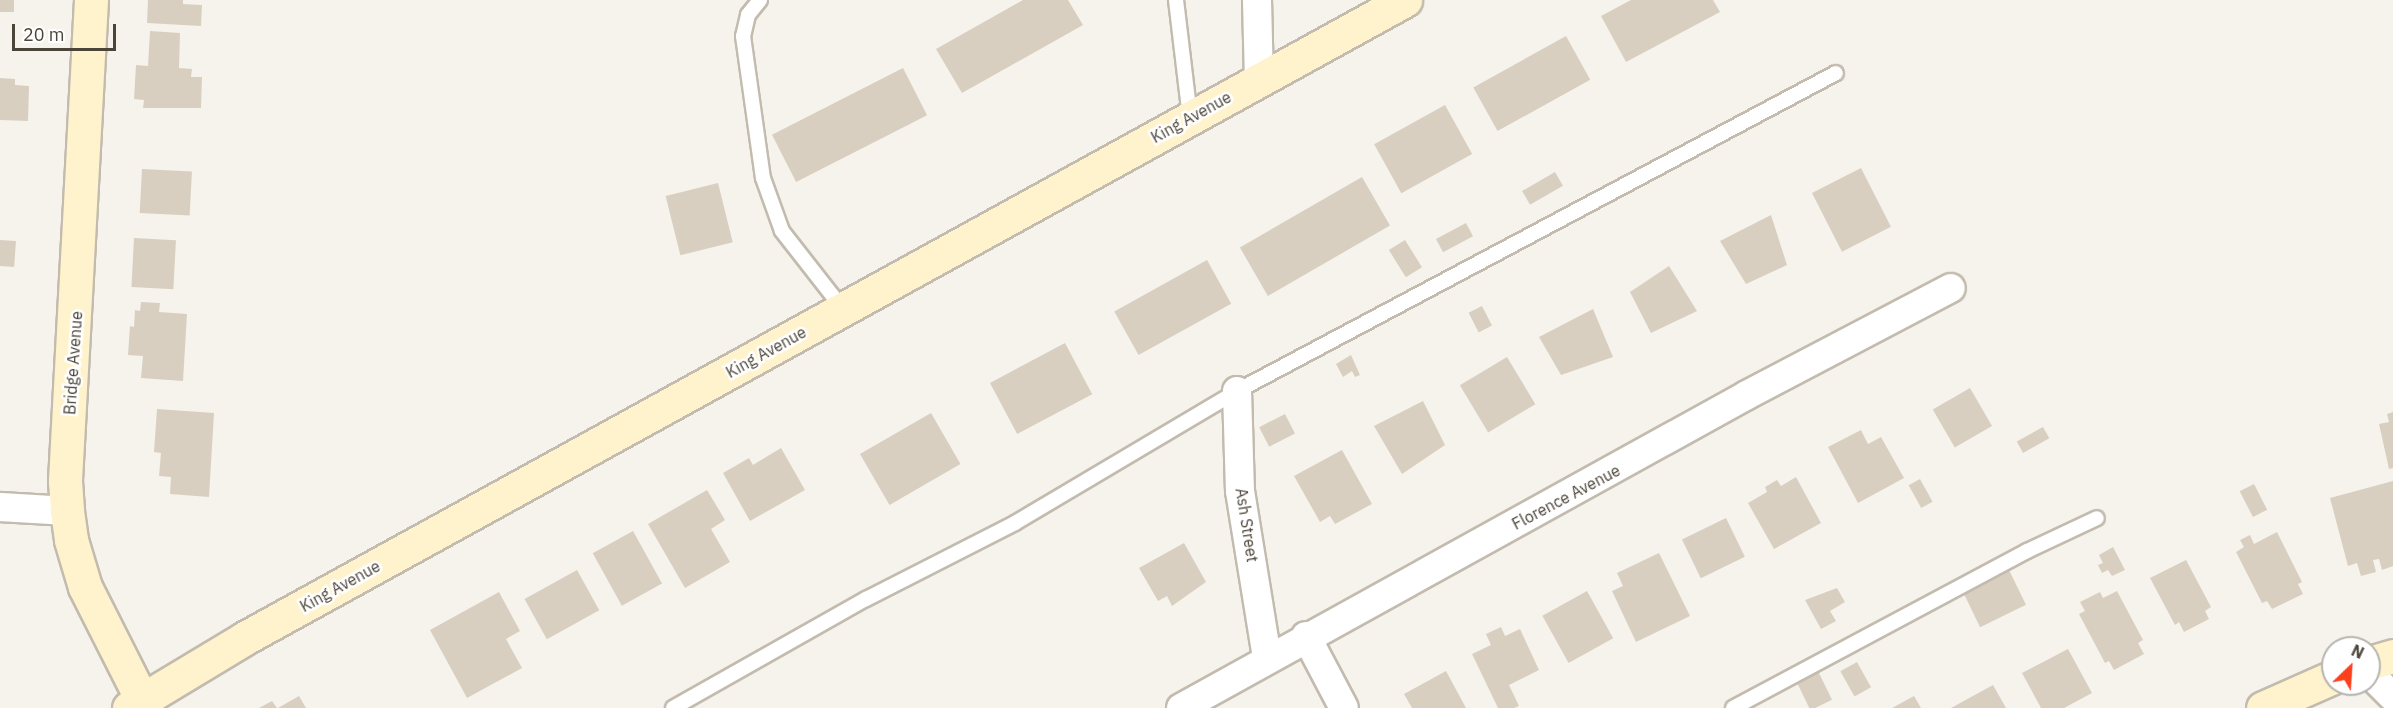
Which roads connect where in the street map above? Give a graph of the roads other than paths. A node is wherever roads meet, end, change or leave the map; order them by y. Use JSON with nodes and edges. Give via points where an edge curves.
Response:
{"nodes":[{"id":1,"x":91,"y":0,"type":"edge"},
{"id":2,"x":760,"y":0,"type":"edge"},
{"id":3,"x":1176,"y":0,"type":"edge"},
{"id":4,"x":1257,"y":0,"type":"edge"},
{"id":5,"x":1405,"y":0,"type":"edge"},
{"id":6,"x":1836,"y":73,"type":"dead end"},
{"id":7,"x":1259,"y":81,"type":"junction"},
{"id":8,"x":1191,"y":118,"type":"junction"},
{"id":9,"x":1951,"y":288,"type":"dead end"},
{"id":10,"x":843,"y":309,"type":"junction"},
{"id":11,"x":1237,"y":391,"type":"junction"},
{"id":12,"x":0,"y":507,"type":"edge"},
{"id":13,"x":67,"y":511,"type":"junction"},
{"id":14,"x":2097,"y":518,"type":"dead end"},
{"id":15,"x":1306,"y":636,"type":"junction"},
{"id":16,"x":1267,"y":657,"type":"junction"},
{"id":17,"x":2321,"y":682,"type":"edge"},
{"id":18,"x":2381,"y":685,"type":"edge"},
{"id":19,"x":2393,"y":697,"type":"edge"},
{"id":20,"x":139,"y":705,"type":"edge"},
{"id":21,"x":673,"y":708,"type":"edge"},
{"id":22,"x":1181,"y":708,"type":"edge"},
{"id":23,"x":1344,"y":708,"type":"edge"},
{"id":24,"x":1733,"y":708,"type":"edge"},
{"id":25,"x":2263,"y":708,"type":"edge"}],
"edges":[{"from":1,"to":13,"type":"street","name":"Bridge Avenue","via":[[65,481]]},
{"from":2,"to":10,"type":"lane","via":[[748,15],[743,36],[763,178],[782,231]]},
{"from":3,"to":8,"type":"lane"},
{"from":4,"to":7,"type":"street"},
{"from":5,"to":7,"type":"street","name":"King Avenue"},
{"from":6,"to":11,"type":"lane"},
{"from":7,"to":8,"type":"street","name":"King Avenue"},
{"from":8,"to":10,"type":"street","name":"King Avenue"},
{"from":9,"to":15,"type":"street","name":"Florence Avenue"},
{"from":10,"to":20,"type":"street","name":"King Avenue","via":[[245,638]]},
{"from":11,"to":16,"type":"street","name":"Ash Street","via":[[1240,491]]},
{"from":11,"to":21,"type":"lane","via":[[1015,523],[866,599]]},
{"from":12,"to":13,"type":"street"},
{"from":13,"to":20,"type":"street","name":"Bridge Avenue","via":[[70,540],[85,587]]},
{"from":14,"to":24,"type":"lane"},
{"from":15,"to":16,"type":"street","name":"Florence Avenue"},
{"from":15,"to":23,"type":"street"},
{"from":16,"to":22,"type":"street","name":"Florence Avenue"},
{"from":17,"to":25,"type":"street"},
{"from":18,"to":19,"type":"street"}]}
